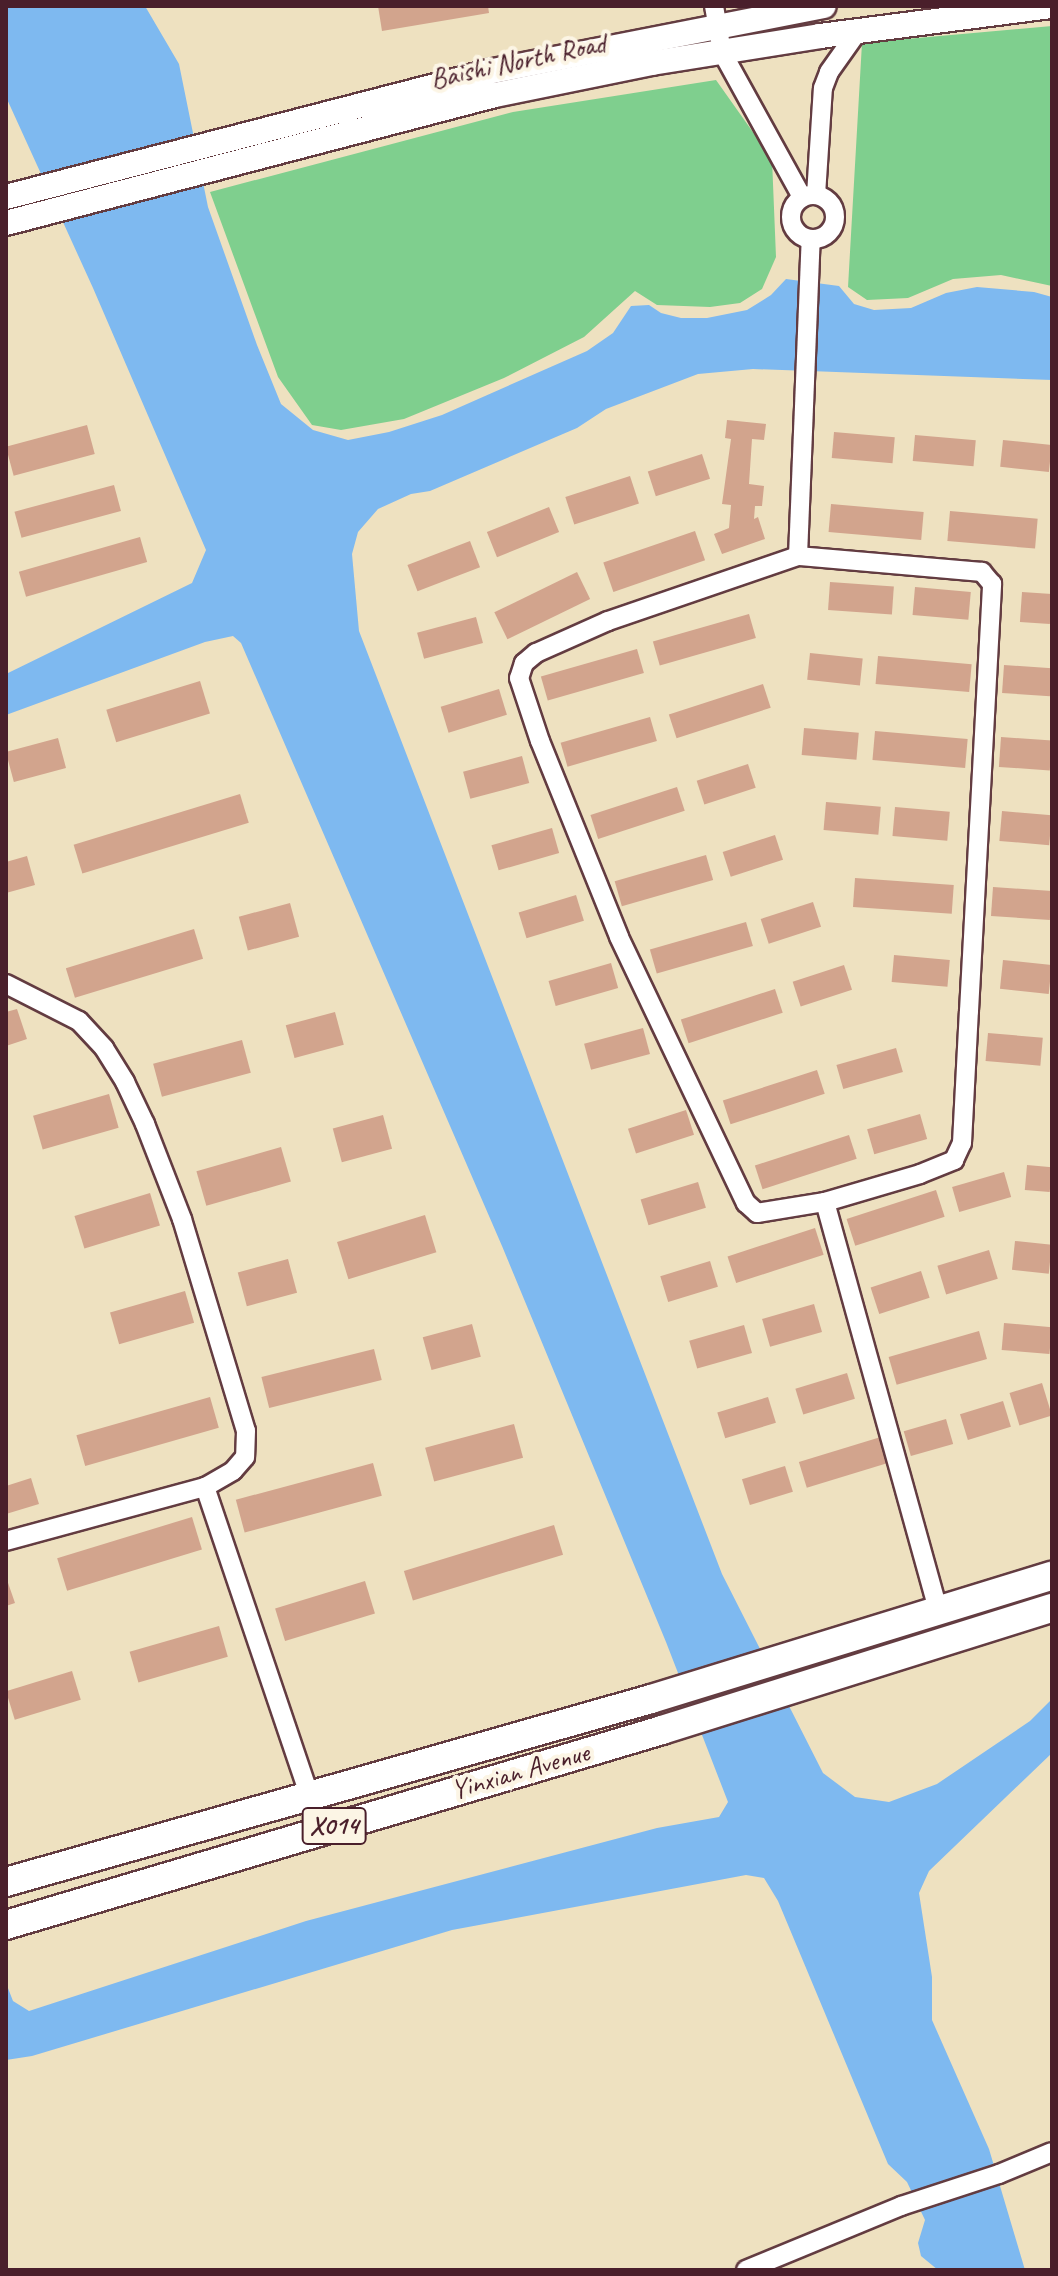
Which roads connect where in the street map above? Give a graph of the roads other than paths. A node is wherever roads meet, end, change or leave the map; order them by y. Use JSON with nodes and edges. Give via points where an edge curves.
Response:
{"nodes":[{"id":1,"x":824,"y":6,"type":"edge"},
{"id":2,"x":1052,"y":6,"type":"edge"},
{"id":3,"x":716,"y":16,"type":"edge"},
{"id":4,"x":858,"y":31,"type":"junction"},
{"id":5,"x":722,"y":52,"type":"junction"},
{"id":6,"x":809,"y":196,"type":"junction"},
{"id":7,"x":6,"y":197,"type":"edge"},
{"id":8,"x":52,"y":199,"type":"junction"},
{"id":9,"x":6,"y":223,"type":"edge"},
{"id":10,"x":811,"y":239,"type":"junction"},
{"id":11,"x":798,"y":556,"type":"junction"},
{"id":12,"x":6,"y":984,"type":"edge"},
{"id":13,"x":825,"y":1202,"type":"junction"},
{"id":14,"x":205,"y":1487,"type":"junction"},
{"id":15,"x":6,"y":1541,"type":"edge"},
{"id":16,"x":1043,"y":1579,"type":"edge"},
{"id":17,"x":938,"y":1610,"type":"junction"},
{"id":18,"x":1043,"y":1611,"type":"edge"},
{"id":19,"x":309,"y":1795,"type":"junction"},
{"id":20,"x":6,"y":1882,"type":"edge"},
{"id":21,"x":6,"y":1925,"type":"edge"},
{"id":22,"x":1052,"y":2152,"type":"edge"},
{"id":23,"x":746,"y":2270,"type":"edge"}],
"edges":[{"from":1,"to":3,"type":"main road","name":"Baishi North Road"},
{"from":2,"to":4,"type":"main road","name":"Baishi North Road"},
{"from":3,"to":5,"type":"street"},
{"from":3,"to":8,"type":"main road","name":"Baishi North Road","via":[[208,144]]},
{"from":4,"to":5,"type":"main road","name":"Baishi North Road"},
{"from":4,"to":6,"type":"street","via":[[823,88]]},
{"from":5,"to":6,"type":"street"},
{"from":5,"to":8,"type":"main road","name":"Baishi North Road","via":[[495,95],[216,167]]},
{"from":6,"to":10,"type":"street","via":[[792,207],[790,222],[798,234]]},
{"from":6,"to":10,"type":"street","via":[[829,201],[835,223],[826,236]]},
{"from":7,"to":8,"type":"main road","name":"Baishi North Road"},
{"from":8,"to":9,"type":"main road","name":"Baishi North Road"},
{"from":10,"to":11,"type":"street"},
{"from":11,"to":13,"type":"street","via":[[982,572],[992,584],[962,1143],[954,1160]]},
{"from":11,"to":13,"type":"street","via":[[608,621],[536,653],[524,663],[519,678],[619,937],[746,1203],[757,1213]]},
{"from":12,"to":14,"type":"street","via":[[79,1021],[104,1048],[145,1124],[182,1219],[246,1431],[245,1457]]},
{"from":13,"to":17,"type":"street"},
{"from":14,"to":15,"type":"street"},
{"from":14,"to":19,"type":"street"},
{"from":16,"to":17,"type":"main road","name":"Yinxian Avenue","number":"X014"},
{"from":17,"to":19,"type":"main road","name":"Yinxian Avenue","number":"X014","via":[[651,1699]]},
{"from":18,"to":21,"type":"main road","name":"Yinxian Avenue","number":"X014"},
{"from":19,"to":20,"type":"main road","name":"Yinxian Avenue","number":"X014"},
{"from":22,"to":23,"type":"street"}]}
